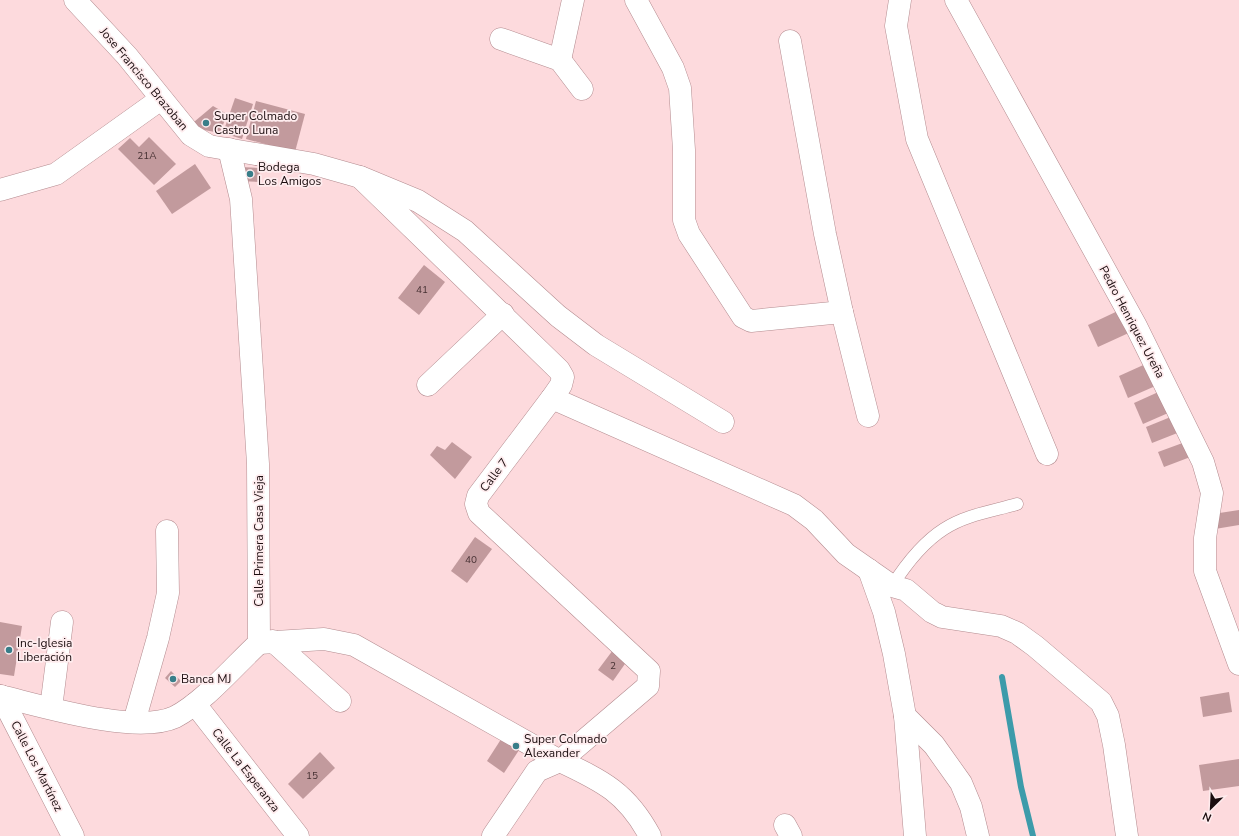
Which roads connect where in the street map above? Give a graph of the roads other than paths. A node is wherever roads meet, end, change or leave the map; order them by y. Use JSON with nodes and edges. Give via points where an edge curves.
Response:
{"nodes":[{"id":1,"x":75,"y":0,"type":"edge"},
{"id":2,"x":573,"y":0,"type":"edge"},
{"id":3,"x":636,"y":0,"type":"edge"},
{"id":4,"x":900,"y":0,"type":"edge"},
{"id":5,"x":956,"y":0,"type":"edge"},
{"id":6,"x":501,"y":39,"type":"dead end"},
{"id":7,"x":790,"y":41,"type":"dead end"},
{"id":8,"x":560,"y":60,"type":"junction"},
{"id":9,"x":582,"y":89,"type":"dead end"},
{"id":10,"x":161,"y":99,"type":"junction"},
{"id":11,"x":229,"y":149,"type":"junction"},
{"id":12,"x":360,"y":177,"type":"junction"},
{"id":13,"x":0,"y":190,"type":"edge"},
{"id":14,"x":842,"y":312,"type":"junction"},
{"id":15,"x":503,"y":314,"type":"junction"},
{"id":16,"x":428,"y":385,"type":"dead end"},
{"id":17,"x":552,"y":398,"type":"junction"},
{"id":18,"x":868,"y":416,"type":"dead end"},
{"id":19,"x":724,"y":422,"type":"dead end"},
{"id":20,"x":1047,"y":454,"type":"dead end"},
{"id":21,"x":1017,"y":504,"type":"dead end"},
{"id":22,"x":167,"y":531,"type":"dead end"},
{"id":23,"x":869,"y":570,"type":"junction"},
{"id":24,"x":892,"y":586,"type":"junction"},
{"id":25,"x":62,"y":622,"type":"dead end"},
{"id":26,"x":266,"y":642,"type":"junction"},
{"id":27,"x":1239,"y":664,"type":"edge"},
{"id":28,"x":0,"y":696,"type":"edge"},
{"id":29,"x":340,"y":701,"type":"dead end"},
{"id":30,"x":195,"y":704,"type":"junction"},
{"id":31,"x":51,"y":708,"type":"junction"},
{"id":32,"x":905,"y":716,"type":"junction"},
{"id":33,"x":134,"y":722,"type":"junction"},
{"id":34,"x":560,"y":761,"type":"junction"},
{"id":35,"x":73,"y":836,"type":"edge"},
{"id":36,"x":298,"y":836,"type":"edge"},
{"id":37,"x":493,"y":836,"type":"edge"},
{"id":38,"x":650,"y":836,"type":"edge"},
{"id":39,"x":915,"y":836,"type":"edge"},
{"id":40,"x":978,"y":836,"type":"edge"},
{"id":41,"x":1127,"y":836,"type":"edge"}],
"edges":[{"from":1,"to":10,"type":"street","name":"Jose Francisco Brazoban","via":[[127,56]]},
{"from":2,"to":8,"type":"street"},
{"from":3,"to":14,"type":"street","via":[[673,68],[680,88],[684,150],[684,220],[689,234],[743,317],[752,320]]},
{"from":4,"to":20,"type":"street","via":[[896,26],[917,139]]},
{"from":5,"to":27,"type":"street","name":"Pedro Henriquez Ureña","via":[[1136,326],[1203,462],[1212,493],[1205,538],[1204,571]]},
{"from":6,"to":8,"type":"street"},
{"from":7,"to":14,"type":"street"},
{"from":8,"to":9,"type":"street"},
{"from":10,"to":11,"type":"street","name":"Jose Francisco Brazoban","via":[[191,135],[209,146]]},
{"from":10,"to":13,"type":"street","via":[[56,174]]},
{"from":11,"to":12,"type":"street","name":"Jose Francisco Brazoban","via":[[314,164]]},
{"from":11,"to":26,"type":"street","name":"Calle Primera Casa Vieja","via":[[241,199],[253,371]]},
{"from":12,"to":15,"type":"street","name":"Calle 7"},
{"from":12,"to":19,"type":"street","name":"Jose Francisco Brazoban","via":[[418,201],[444,216],[465,231],[558,316],[596,346]]},
{"from":14,"to":18,"type":"street"},
{"from":15,"to":16,"type":"street"},
{"from":15,"to":17,"type":"street","name":"Calle 7","via":[[561,373],[561,385]]},
{"from":17,"to":23,"type":"street","via":[[794,505],[814,520],[846,554]]},
{"from":17,"to":34,"type":"street","name":"Calle 7","via":[[478,496],[476,504],[479,513],[649,671],[650,678],[648,686]]},
{"from":21,"to":24,"type":"lane","via":[[967,518],[944,528],[921,547]]},
{"from":22,"to":33,"type":"street","via":[[168,593]]},
{"from":23,"to":24,"type":"street"},
{"from":23,"to":32,"type":"street","via":[[884,612]]},
{"from":24,"to":41,"type":"street","via":[[906,590],[942,617],[1001,626],[1017,633],[1101,702],[1108,716],[1114,745]]},
{"from":25,"to":31,"type":"street"},
{"from":26,"to":29,"type":"street"},
{"from":26,"to":30,"type":"street"},
{"from":26,"to":34,"type":"street","via":[[324,639],[354,645]]},
{"from":28,"to":31,"type":"street"},
{"from":28,"to":35,"type":"street","name":"Calle Los Martínez"},
{"from":30,"to":33,"type":"street","via":[[161,722]]},
{"from":30,"to":36,"type":"street","name":"Calle La Esperanza"},
{"from":31,"to":33,"type":"street","via":[[116,721]]},
{"from":32,"to":39,"type":"street"},
{"from":32,"to":40,"type":"street","via":[[934,745],[961,783]]},
{"from":34,"to":37,"type":"street","via":[[537,771]]},
{"from":34,"to":38,"type":"street","via":[[596,778],[622,796],[639,816]]}]}
